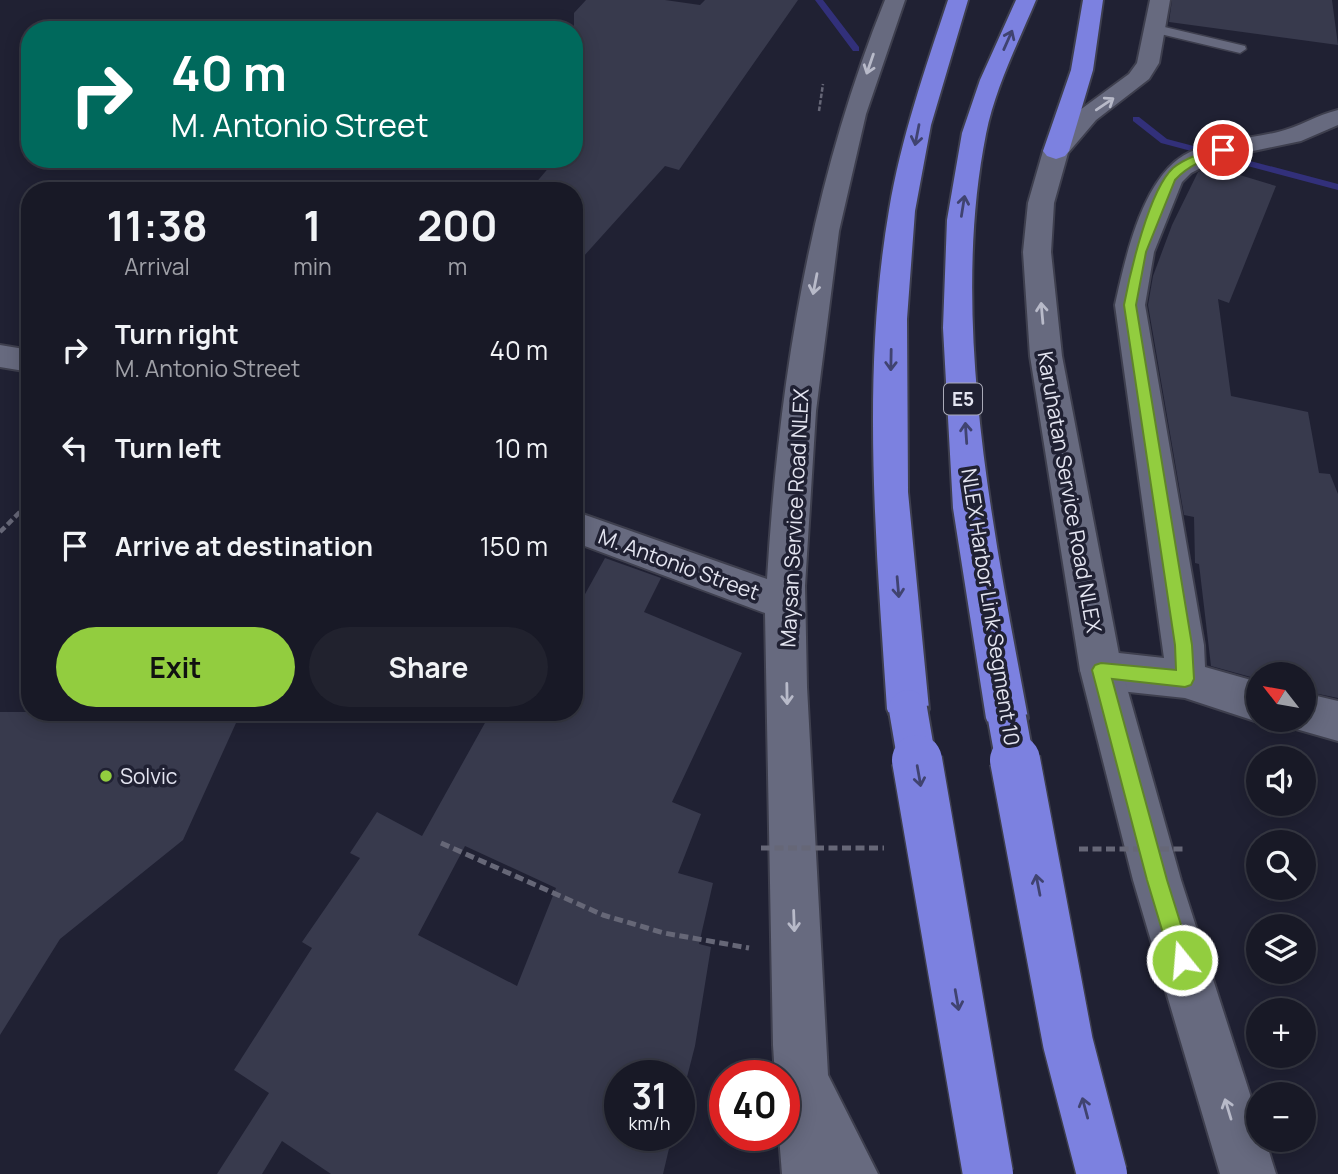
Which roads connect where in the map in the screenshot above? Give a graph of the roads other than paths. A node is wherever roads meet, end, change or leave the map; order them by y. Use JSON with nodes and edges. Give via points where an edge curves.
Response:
{"nodes":[{"id":1,"x":895,"y":0,"type":"edge"},
{"id":2,"x":958,"y":0,"type":"edge"},
{"id":3,"x":1026,"y":0,"type":"edge"},
{"id":4,"x":1093,"y":0,"type":"edge"},
{"id":5,"x":1160,"y":0,"type":"edge"},
{"id":6,"x":1156,"y":29,"type":"junction"},
{"id":7,"x":1240,"y":49,"type":"dead end"},
{"id":8,"x":1338,"y":117,"type":"edge"},
{"id":9,"x":1291,"y":136,"type":"junction"},
{"id":10,"x":1326,"y":145,"type":"dead end"},
{"id":11,"x":1056,"y":151,"type":"junction"},
{"id":12,"x":0,"y":356,"type":"edge"},
{"id":13,"x":21,"y":359,"type":"edge"},
{"id":14,"x":583,"y":529,"type":"edge"},
{"id":15,"x":785,"y":601,"type":"junction"},
{"id":16,"x":1101,"y":670,"type":"junction"},
{"id":17,"x":1185,"y":679,"type":"junction"},
{"id":18,"x":1246,"y":699,"type":"edge"},
{"id":19,"x":1316,"y":716,"type":"edge"},
{"id":20,"x":1338,"y":721,"type":"edge"},
{"id":21,"x":799,"y":1060,"type":"edge"},
{"id":22,"x":800,"y":1070,"type":"edge"},
{"id":23,"x":800,"y":1078,"type":"edge"},
{"id":24,"x":810,"y":1174,"type":"edge"},
{"id":25,"x":850,"y":1174,"type":"edge"},
{"id":26,"x":988,"y":1174,"type":"edge"},
{"id":27,"x":1102,"y":1174,"type":"edge"},
{"id":28,"x":1248,"y":1174,"type":"edge"}],
"edges":[{"from":1,"to":15,"type":"street","name":"Maysan Service Road NLEX","one_way":true,"via":[[859,96],[831,201],[811,306],[797,423]]},
{"from":2,"to":26,"type":"highway","one_way":true,"bridge":true,"via":[[919,125],[902,211],[891,319],[890,492],[908,709]]},
{"from":27,"to":3,"type":"highway","name":"NLEX Harbor Link Segment 10","number":"E5","one_way":true,"bridge":true,"via":[[1068,1043],[971,508],[958,328],[961,220],[974,133],[990,80]]},
{"from":4,"to":11,"type":"highway","via":[[1082,69]]},
{"from":5,"to":6,"type":"street","name":"Karuhatan Service Road NLEX"},
{"from":6,"to":7,"type":"lane"},
{"from":11,"to":6,"type":"street","name":"Karuhatan Service Road NLEX","one_way":true,"via":[[1088,115],[1138,79],[1148,62]]},
{"from":8,"to":9,"type":"street"},
{"from":9,"to":10,"type":"street"},
{"from":9,"to":17,"type":"street","via":[[1213,153],[1178,169],[1140,252],[1130,305],[1184,645]]},
{"from":16,"to":11,"type":"street","name":"Karuhatan Service Road NLEX","one_way":true,"via":[[1046,356],[1037,252],[1041,203]]},
{"from":12,"to":13,"type":"street"},
{"from":14,"to":15,"type":"street","name":"M. Antonio Street"},
{"from":15,"to":21,"type":"street","name":"Maysan Service Road NLEX","one_way":true},
{"from":16,"to":17,"type":"street"},
{"from":28,"to":16,"type":"street","name":"Karuhatan Service Road NLEX","one_way":true,"via":[[1157,880]]},
{"from":17,"to":18,"type":"street"},
{"from":19,"to":20,"type":"street"},
{"from":22,"to":25,"type":"street"},
{"from":23,"to":24,"type":"street","name":"Maysan Service Road NLEX"}]}
